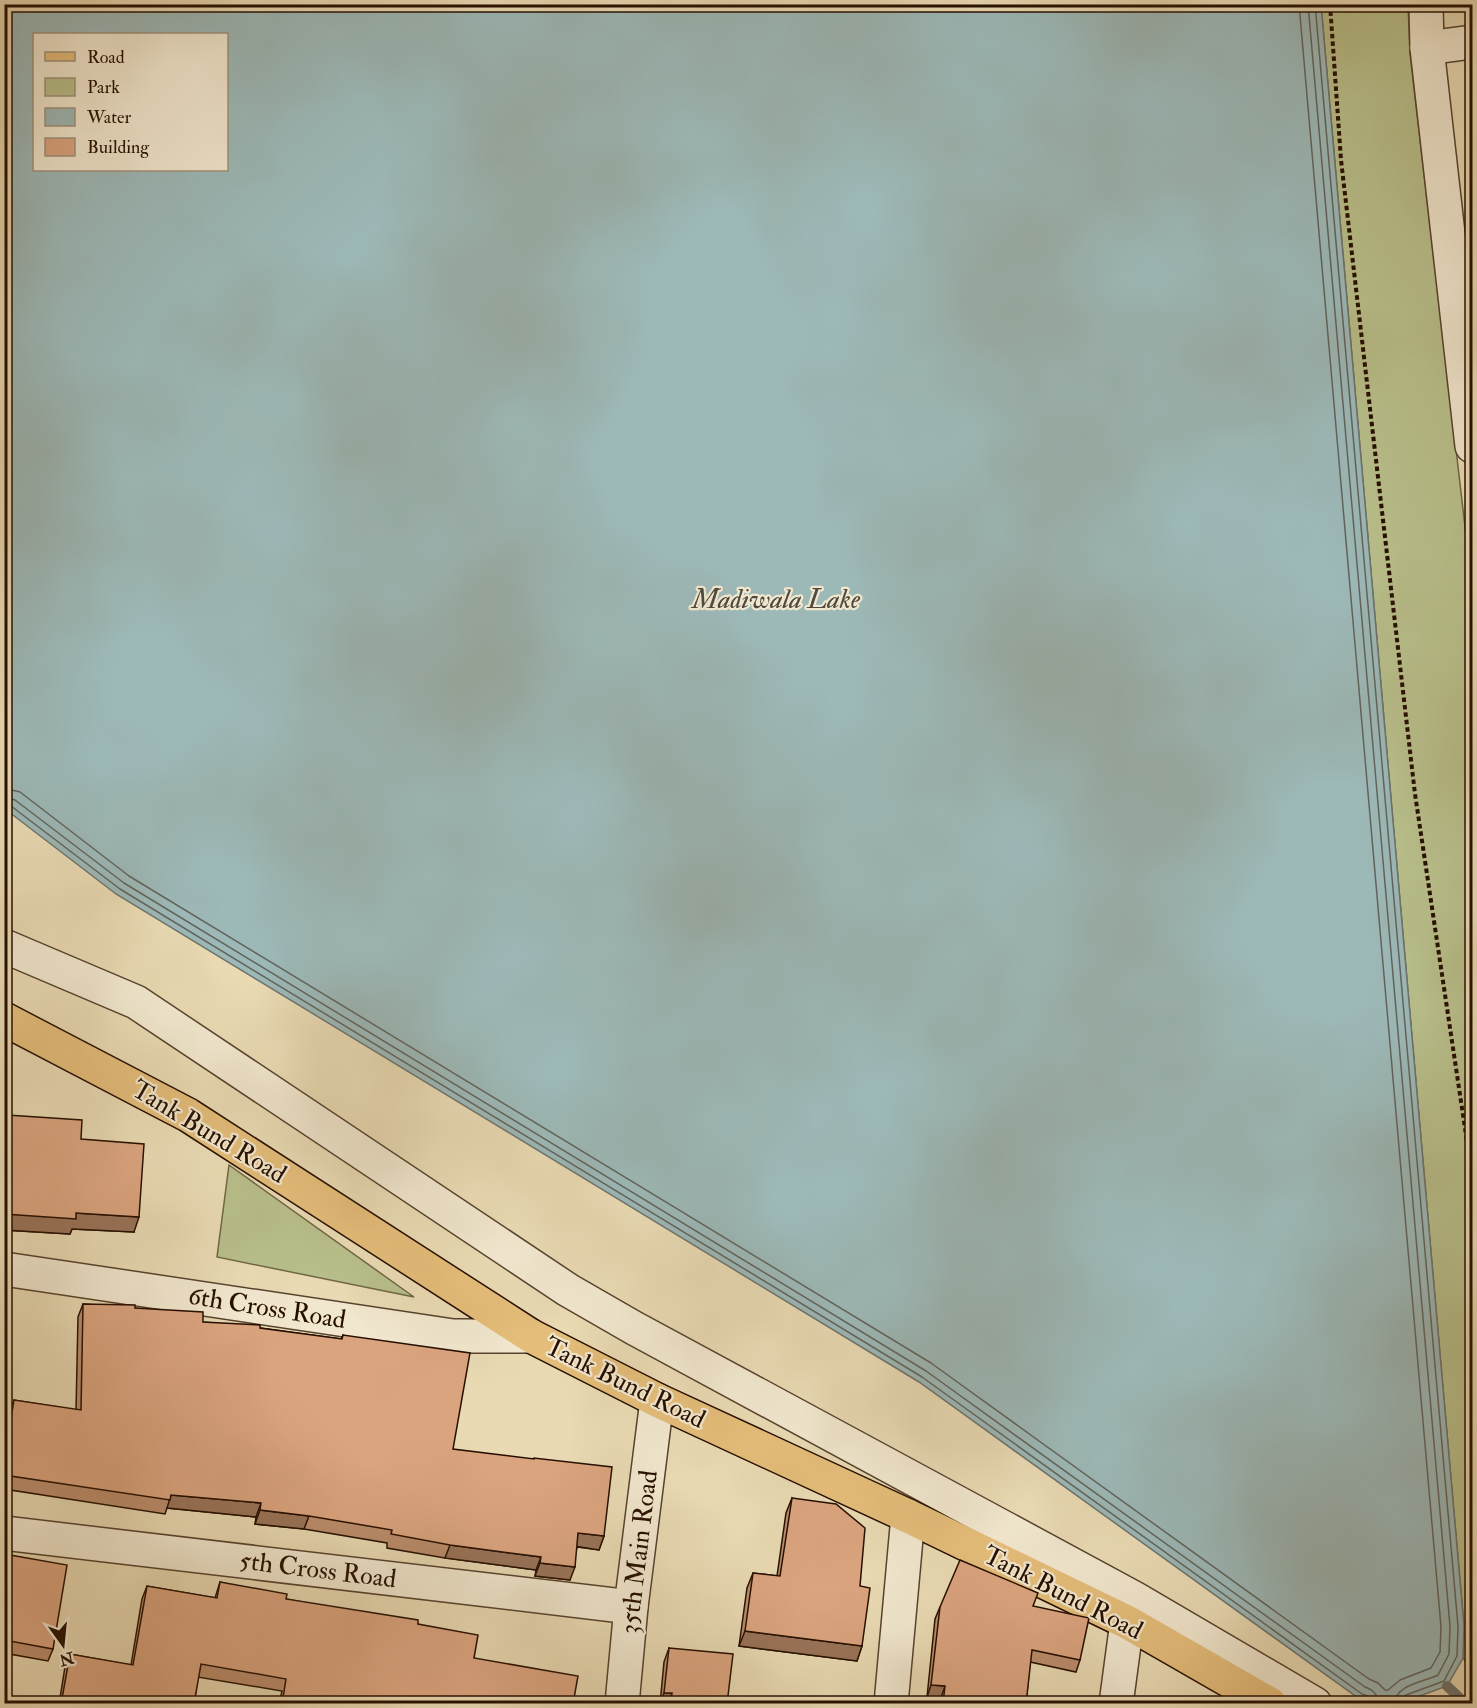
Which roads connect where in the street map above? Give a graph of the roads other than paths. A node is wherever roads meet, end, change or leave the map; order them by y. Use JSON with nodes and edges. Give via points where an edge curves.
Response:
{"nodes":[{"id":1,"x":1426,"y":4,"type":"edge"},
{"id":2,"x":1473,"y":42,"type":"edge"},
{"id":3,"x":1427,"y":48,"type":"junction"},
{"id":4,"x":1473,"y":446,"type":"edge"},
{"id":5,"x":4,"y":946,"type":"edge"},
{"id":6,"x":4,"y":1019,"type":"edge"},
{"id":7,"x":4,"y":1269,"type":"edge"},
{"id":8,"x":531,"y":1336,"type":"junction"},
{"id":9,"x":657,"y":1400,"type":"junction"},
{"id":10,"x":908,"y":1516,"type":"junction"},
{"id":11,"x":4,"y":1533,"type":"edge"},
{"id":12,"x":631,"y":1606,"type":"junction"},
{"id":13,"x":1127,"y":1622,"type":"junction"},
{"id":14,"x":622,"y":1704,"type":"edge"},
{"id":15,"x":891,"y":1704,"type":"edge"},
{"id":16,"x":1116,"y":1704,"type":"edge"},
{"id":17,"x":1270,"y":1704,"type":"edge"},
{"id":18,"x":1315,"y":1704,"type":"edge"}],
"edges":[{"from":1,"to":3,"type":"street"},
{"from":2,"to":3,"type":"street"},
{"from":3,"to":4,"type":"street"},
{"from":5,"to":18,"type":"street","via":[[136,1002],[568,1290],[1134,1599]]},
{"from":6,"to":8,"type":"main road","name":"Tank Bund Road","via":[[188,1115]]},
{"from":7,"to":8,"type":"street","name":"6th Cross Road","via":[[453,1336]]},
{"from":8,"to":9,"type":"main road","name":"Tank Bund Road"},
{"from":9,"to":10,"type":"main road","name":"Tank Bund Road"},
{"from":9,"to":12,"type":"street","name":"35th Main Road"},
{"from":10,"to":13,"type":"main road","name":"Tank Bund Road"},
{"from":10,"to":15,"type":"street"},
{"from":11,"to":12,"type":"street","name":"5th Cross Road"},
{"from":12,"to":14,"type":"street","name":"35th Main Road"},
{"from":13,"to":16,"type":"street"},
{"from":13,"to":17,"type":"main road","name":"Tank Bund Road"}]}
